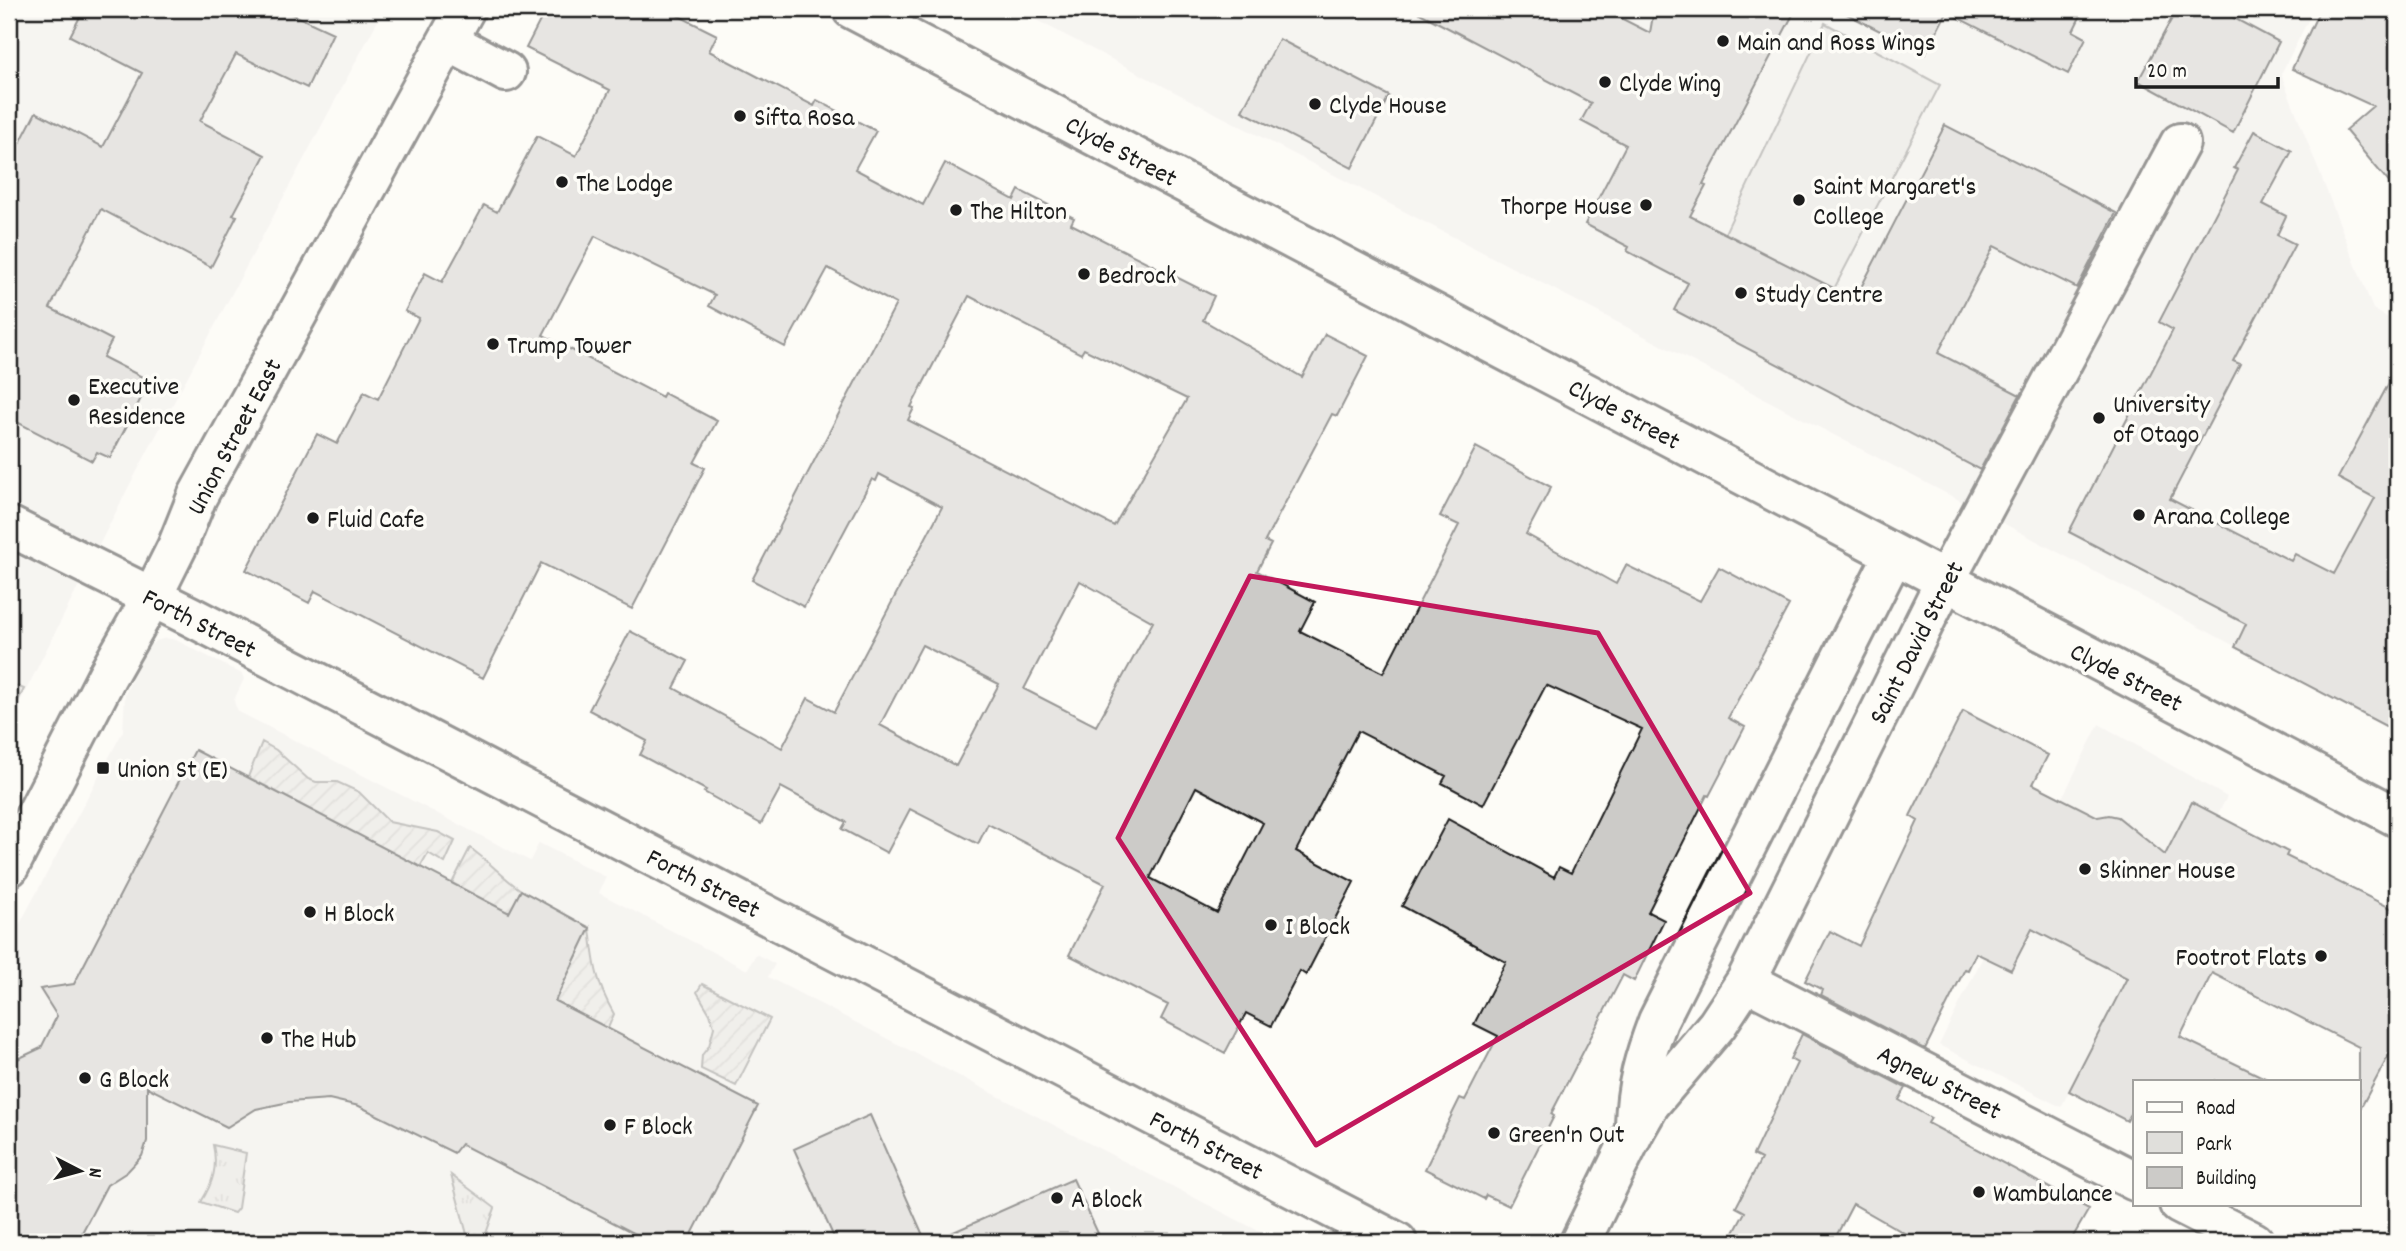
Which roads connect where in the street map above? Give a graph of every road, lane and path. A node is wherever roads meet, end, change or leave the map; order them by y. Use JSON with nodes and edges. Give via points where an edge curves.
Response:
{"nodes":[{"id":1,"x":852,"y":9,"type":"edge"},
{"id":2,"x":456,"y":25,"type":"edge"},
{"id":3,"x":506,"y":72,"type":"dead end"},
{"id":4,"x":2180,"y":143,"type":"dead end"},
{"id":5,"x":9,"y":526,"type":"edge"},
{"id":6,"x":1894,"y":554,"type":"junction"},
{"id":7,"x":1945,"y":581,"type":"junction"},
{"id":8,"x":152,"y":597,"type":"junction"},
{"id":9,"x":2397,"y":817,"type":"edge"},
{"id":10,"x":9,"y":867,"type":"edge"},
{"id":11,"x":1746,"y":981,"type":"junction"},
{"id":12,"x":1635,"y":1130,"type":"junction"},
{"id":13,"x":2133,"y":1180,"type":"edge"},
{"id":14,"x":2183,"y":1206,"type":"edge"},
{"id":15,"x":1397,"y":1242,"type":"edge"},
{"id":16,"x":1580,"y":1242,"type":"edge"},
{"id":17,"x":2254,"y":1242,"type":"edge"}],
"edges":[{"from":1,"to":6,"type":"street","name":"Clyde Street"},
{"from":2,"to":3,"type":"street"},
{"from":2,"to":8,"type":"street","name":"Union Street East","via":[[197,497]]},
{"from":4,"to":7,"type":"street","name":"Saint David Street"},
{"from":5,"to":8,"type":"street","name":"Forth Street"},
{"from":6,"to":7,"type":"street","name":"Clyde Street"},
{"from":6,"to":12,"type":"street","name":"Saint David Street","via":[[1658,1021],[1638,1081]]},
{"from":7,"to":9,"type":"street","name":"Clyde Street"},
{"from":7,"to":11,"type":"street","name":"Saint David Street"},
{"from":8,"to":10,"type":"street","name":"Union Street East"},
{"from":8,"to":15,"type":"street","name":"Forth Street"},
{"from":11,"to":12,"type":"street","name":"Saint David Street","via":[[1717,1026],[1650,1104]]},
{"from":11,"to":13,"type":"street","name":"Agnew Street"},
{"from":12,"to":16,"type":"street","name":"Saint David Street"},
{"from":14,"to":17,"type":"street"}]}
